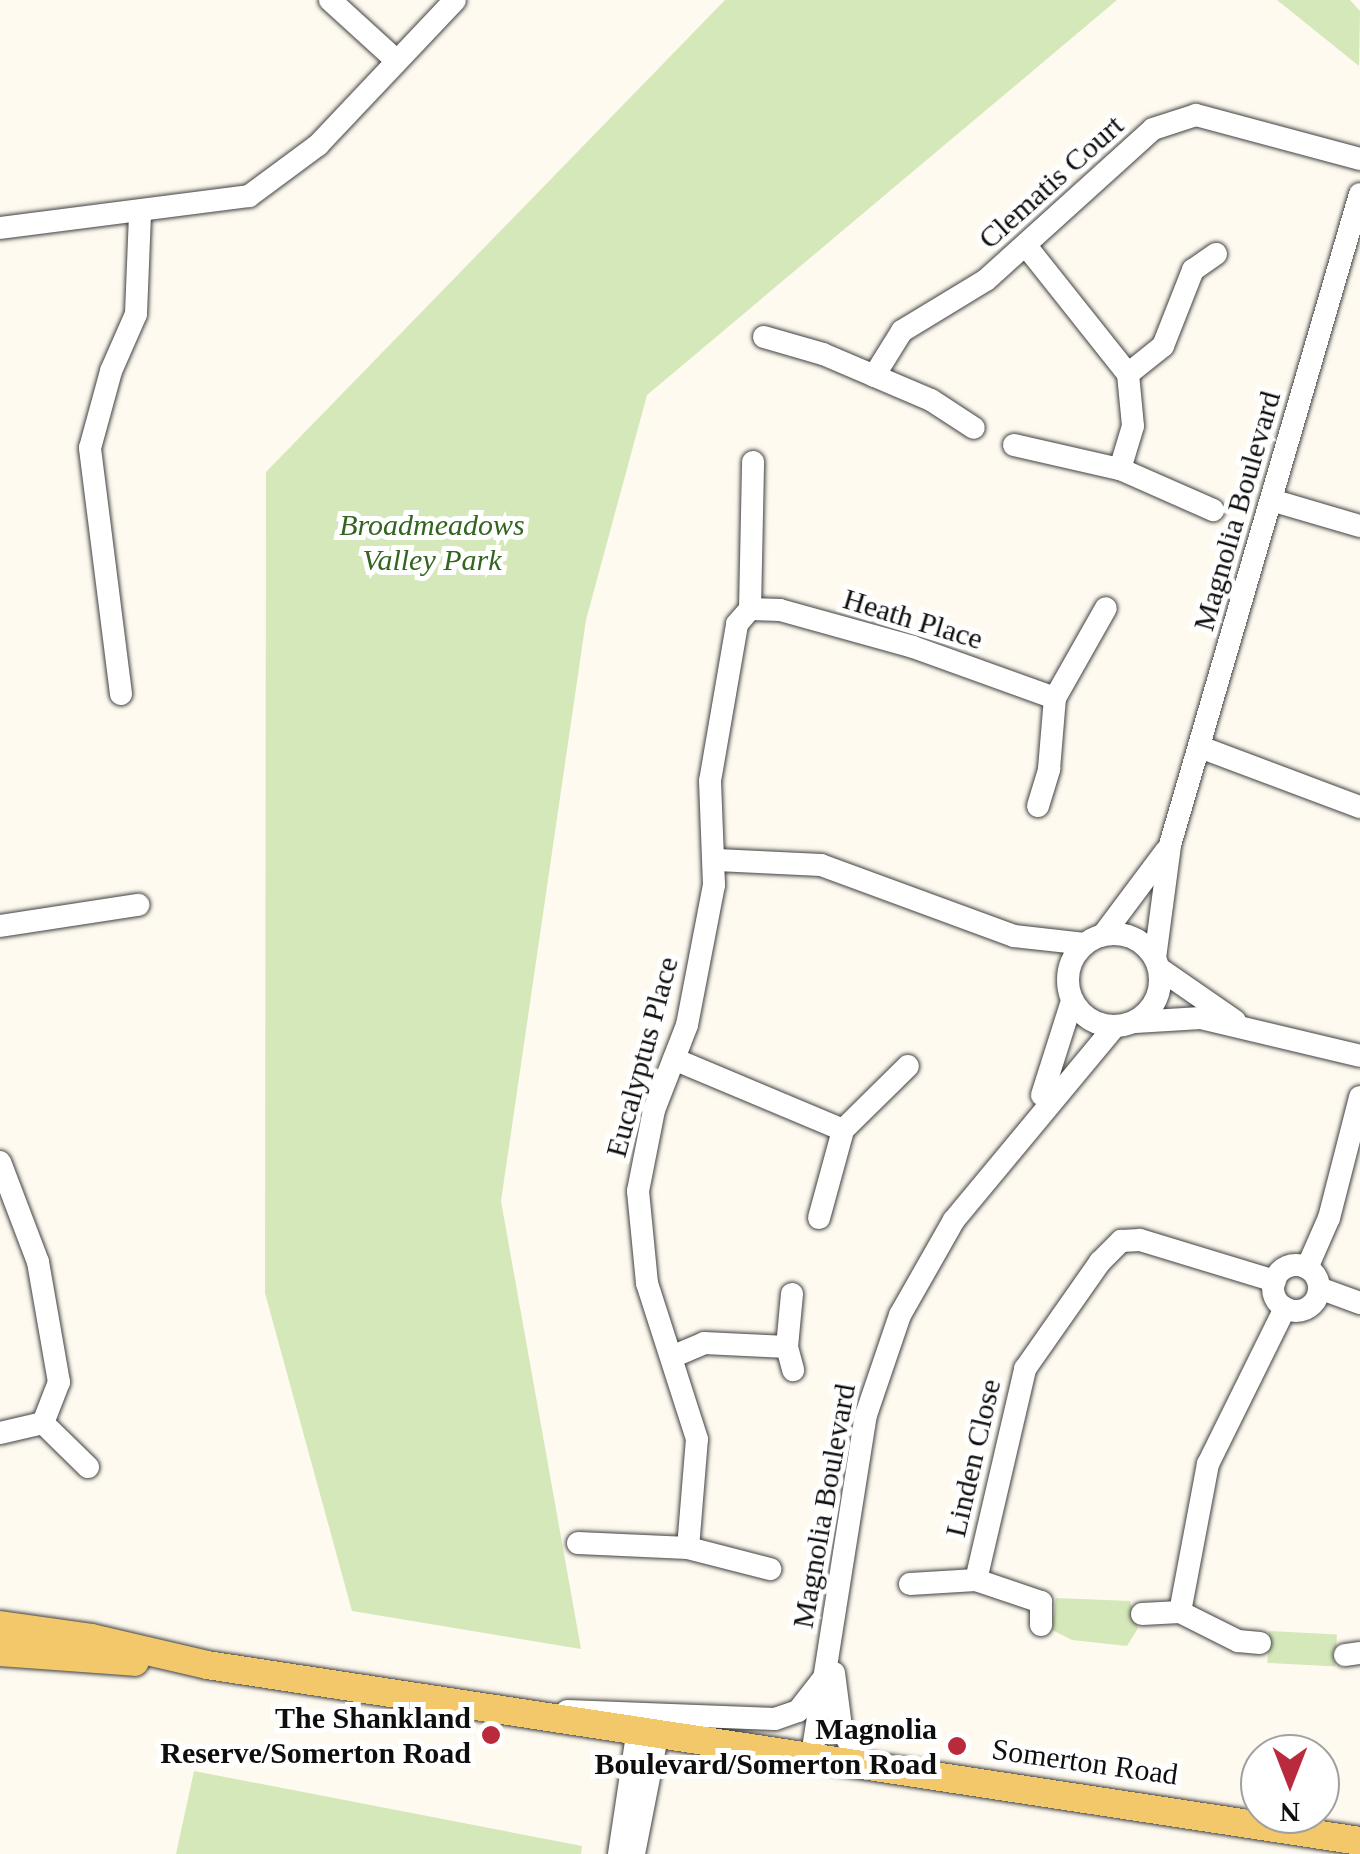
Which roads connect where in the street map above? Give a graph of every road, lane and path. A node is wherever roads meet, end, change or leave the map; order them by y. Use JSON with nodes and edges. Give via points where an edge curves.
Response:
{"nodes":[{"id":1,"x":330,"y":0,"type":"edge"},
{"id":2,"x":455,"y":0,"type":"edge"},
{"id":3,"x":396,"y":60,"type":"junction"},
{"id":4,"x":1360,"y":160,"type":"edge"},
{"id":5,"x":1360,"y":194,"type":"edge"},
{"id":6,"x":140,"y":213,"type":"junction"},
{"id":7,"x":0,"y":228,"type":"edge"},
{"id":8,"x":1027,"y":247,"type":"junction"},
{"id":9,"x":1216,"y":254,"type":"dead end"},
{"id":10,"x":764,"y":338,"type":"dead end"},
{"id":11,"x":1128,"y":374,"type":"junction"},
{"id":12,"x":874,"y":376,"type":"junction"},
{"id":13,"x":974,"y":428,"type":"dead end"},
{"id":14,"x":1014,"y":445,"type":"dead end"},
{"id":15,"x":753,"y":462,"type":"dead end"},
{"id":16,"x":1120,"y":469,"type":"junction"},
{"id":17,"x":1271,"y":500,"type":"junction"},
{"id":18,"x":1213,"y":510,"type":"dead end"},
{"id":19,"x":1360,"y":526,"type":"edge"},
{"id":20,"x":1106,"y":608,"type":"dead end"},
{"id":21,"x":750,"y":610,"type":"junction"},
{"id":22,"x":121,"y":694,"type":"dead end"},
{"id":23,"x":1055,"y":698,"type":"junction"},
{"id":24,"x":1200,"y":747,"type":"junction"},
{"id":25,"x":1038,"y":806,"type":"dead end"},
{"id":26,"x":1360,"y":806,"type":"edge"},
{"id":27,"x":1170,"y":845,"type":"junction"},
{"id":28,"x":717,"y":860,"type":"junction"},
{"id":29,"x":138,"y":905,"type":"dead end"},
{"id":30,"x":0,"y":926,"type":"edge"},
{"id":31,"x":1014,"y":936,"type":"junction"},
{"id":32,"x":1094,"y":939,"type":"junction"},
{"id":33,"x":1157,"y":964,"type":"junction"},
{"id":34,"x":1070,"y":990,"type":"junction"},
{"id":35,"x":1124,"y":1024,"type":"junction"},
{"id":36,"x":1240,"y":1024,"type":"junction"},
{"id":37,"x":1360,"y":1056,"type":"edge"},
{"id":38,"x":674,"y":1059,"type":"junction"},
{"id":39,"x":908,"y":1066,"type":"dead end"},
{"id":40,"x":1360,"y":1097,"type":"edge"},
{"id":41,"x":843,"y":1130,"type":"junction"},
{"id":42,"x":1025,"y":1130,"type":"junction"},
{"id":43,"x":0,"y":1162,"type":"edge"},
{"id":44,"x":819,"y":1218,"type":"dead end"},
{"id":45,"x":1313,"y":1278,"type":"junction"},
{"id":46,"x":1274,"y":1281,"type":"junction"},
{"id":47,"x":792,"y":1294,"type":"dead end"},
{"id":48,"x":1360,"y":1304,"type":"edge"},
{"id":49,"x":1284,"y":1308,"type":"junction"},
{"id":50,"x":674,"y":1356,"type":"junction"},
{"id":51,"x":44,"y":1423,"type":"junction"},
{"id":52,"x":0,"y":1433,"type":"edge"},
{"id":53,"x":88,"y":1467,"type":"dead end"},
{"id":54,"x":578,"y":1543,"type":"dead end"},
{"id":55,"x":688,"y":1548,"type":"junction"},
{"id":56,"x":770,"y":1569,"type":"dead end"},
{"id":57,"x":976,"y":1580,"type":"junction"},
{"id":58,"x":910,"y":1584,"type":"dead end"},
{"id":59,"x":1180,"y":1612,"type":"junction"},
{"id":60,"x":1142,"y":1614,"type":"dead end"},
{"id":61,"x":0,"y":1625,"type":"edge"},
{"id":62,"x":1041,"y":1625,"type":"dead end"},
{"id":63,"x":832,"y":1629,"type":"junction"},
{"id":64,"x":1260,"y":1644,"type":"dead end"},
{"id":65,"x":0,"y":1652,"type":"edge"},
{"id":66,"x":206,"y":1666,"type":"junction"},
{"id":67,"x":825,"y":1675,"type":"junction"},
{"id":68,"x":523,"y":1712,"type":"junction"},
{"id":69,"x":648,"y":1731,"type":"junction"},
{"id":70,"x":812,"y":1756,"type":"junction"},
{"id":71,"x":859,"y":1762,"type":"junction"},
{"id":72,"x":1360,"y":1841,"type":"edge"},
{"id":73,"x":620,"y":1854,"type":"edge"},
{"id":74,"x":634,"y":1854,"type":"edge"}],
"edges":[{"from":1,"to":3,"type":"street"},
{"from":2,"to":3,"type":"street"},
{"from":3,"to":6,"type":"street","via":[[271,184],[249,196]]},
{"from":4,"to":8,"type":"street","name":"Clematis Court","via":[[1196,115],[1153,129]]},
{"from":5,"to":17,"type":"street","name":"Magnolia Boulevard"},
{"from":6,"to":7,"type":"street"},
{"from":6,"to":22,"type":"street","via":[[136,314],[111,371],[90,448]]},
{"from":8,"to":11,"type":"street"},
{"from":8,"to":12,"type":"street","name":"Clematis Court","via":[[902,332]]},
{"from":9,"to":11,"type":"street","via":[[1193,270],[1163,346]]},
{"from":10,"to":12,"type":"street"},
{"from":11,"to":16,"type":"street","via":[[1133,426]]},
{"from":12,"to":13,"type":"street","via":[[931,400]]},
{"from":14,"to":16,"type":"street"},
{"from":15,"to":21,"type":"street","name":"Eucalyptus Place"},
{"from":16,"to":18,"type":"street"},
{"from":17,"to":19,"type":"street"},
{"from":17,"to":24,"type":"street","name":"Magnolia Boulevard"},
{"from":20,"to":23,"type":"street"},
{"from":21,"to":23,"type":"street","name":"Heath Place","via":[[780,610],[914,647]]},
{"from":21,"to":28,"type":"street","name":"Eucalyptus Place","via":[[738,624],[710,782]]},
{"from":23,"to":25,"type":"street","via":[[1049,770]]},
{"from":24,"to":26,"type":"street"},
{"from":24,"to":27,"type":"street","name":"Magnolia Boulevard"},
{"from":27,"to":32,"type":"street","name":"Magnolia Boulevard"},
{"from":27,"to":33,"type":"street","name":"Magnolia Boulevard"},
{"from":28,"to":31,"type":"street","via":[[821,865]]},
{"from":28,"to":38,"type":"street","name":"Eucalyptus Place","via":[[687,1025]]},
{"from":29,"to":30,"type":"street"},
{"from":31,"to":32,"type":"street"},
{"from":31,"to":34,"type":"street"},
{"from":32,"to":33,"type":"street","via":[[1133,938]]},
{"from":32,"to":34,"type":"street"},
{"from":33,"to":35,"type":"street","via":[[1156,1000]]},
{"from":33,"to":36,"type":"street"},
{"from":34,"to":35,"type":"street","via":[[1090,1020]]},
{"from":34,"to":42,"type":"street","name":"Magnolia Boulevard","via":[[1054,1069]]},
{"from":35,"to":36,"type":"street","via":[[1180,1016]]},
{"from":35,"to":42,"type":"street","name":"Magnolia Boulevard"},
{"from":36,"to":37,"type":"street"},
{"from":38,"to":41,"type":"street"},
{"from":38,"to":50,"type":"street","name":"Eucalyptus Place","via":[[644,1150],[638,1234],[647,1284]]},
{"from":39,"to":41,"type":"street"},
{"from":40,"to":45,"type":"street"},
{"from":41,"to":44,"type":"street"},
{"from":42,"to":63,"type":"street","name":"Magnolia Boulevard","via":[[944,1235],[900,1315],[866,1415]]},
{"from":43,"to":51,"type":"street","via":[[50,1309],[59,1382]]},
{"from":45,"to":46,"type":"street","via":[[1284,1269]]},
{"from":45,"to":48,"type":"street"},
{"from":45,"to":49,"type":"street","via":[[1308,1308]]},
{"from":46,"to":49,"type":"street","via":[[1274,1296]]},
{"from":46,"to":57,"type":"street","name":"Linden Close","via":[[1140,1240],[1121,1241],[1100,1262],[1025,1369]]},
{"from":47,"to":50,"type":"street","via":[[790,1359],[704,1343]]},
{"from":49,"to":59,"type":"street","via":[[1208,1464]]},
{"from":50,"to":55,"type":"street","name":"Eucalyptus Place","via":[[698,1440]]},
{"from":51,"to":52,"type":"street"},
{"from":51,"to":53,"type":"street"},
{"from":54,"to":55,"type":"street"},
{"from":55,"to":56,"type":"street"},
{"from":57,"to":58,"type":"street","name":"Linden Close"},
{"from":57,"to":62,"type":"street","name":"Linden Close","via":[[1041,1602]]},
{"from":59,"to":60,"type":"street"},
{"from":59,"to":64,"type":"street","via":[[1238,1641]]},
{"from":61,"to":66,"type":"main road","name":"Somerton Road","via":[[91,1638]]},
{"from":63,"to":67,"type":"street","name":"Magnolia Boulevard"},
{"from":63,"to":71,"type":"street","via":[[841,1726]]},
{"from":65,"to":66,"type":"main road","name":"Somerton Road"},
{"from":66,"to":68,"type":"main road","name":"Somerton Road"},
{"from":67,"to":68,"type":"street","via":[[798,1711],[775,1719]]},
{"from":67,"to":70,"type":"street","name":"Magnolia Boulevard"},
{"from":68,"to":69,"type":"main road","name":"Somerton Road"},
{"from":69,"to":70,"type":"main road","name":"Somerton Road"},
{"from":69,"to":73,"type":"street"},
{"from":69,"to":74,"type":"street"},
{"from":70,"to":71,"type":"main road","name":"Somerton Road"},
{"from":71,"to":72,"type":"main road","name":"Somerton Road"}]}
